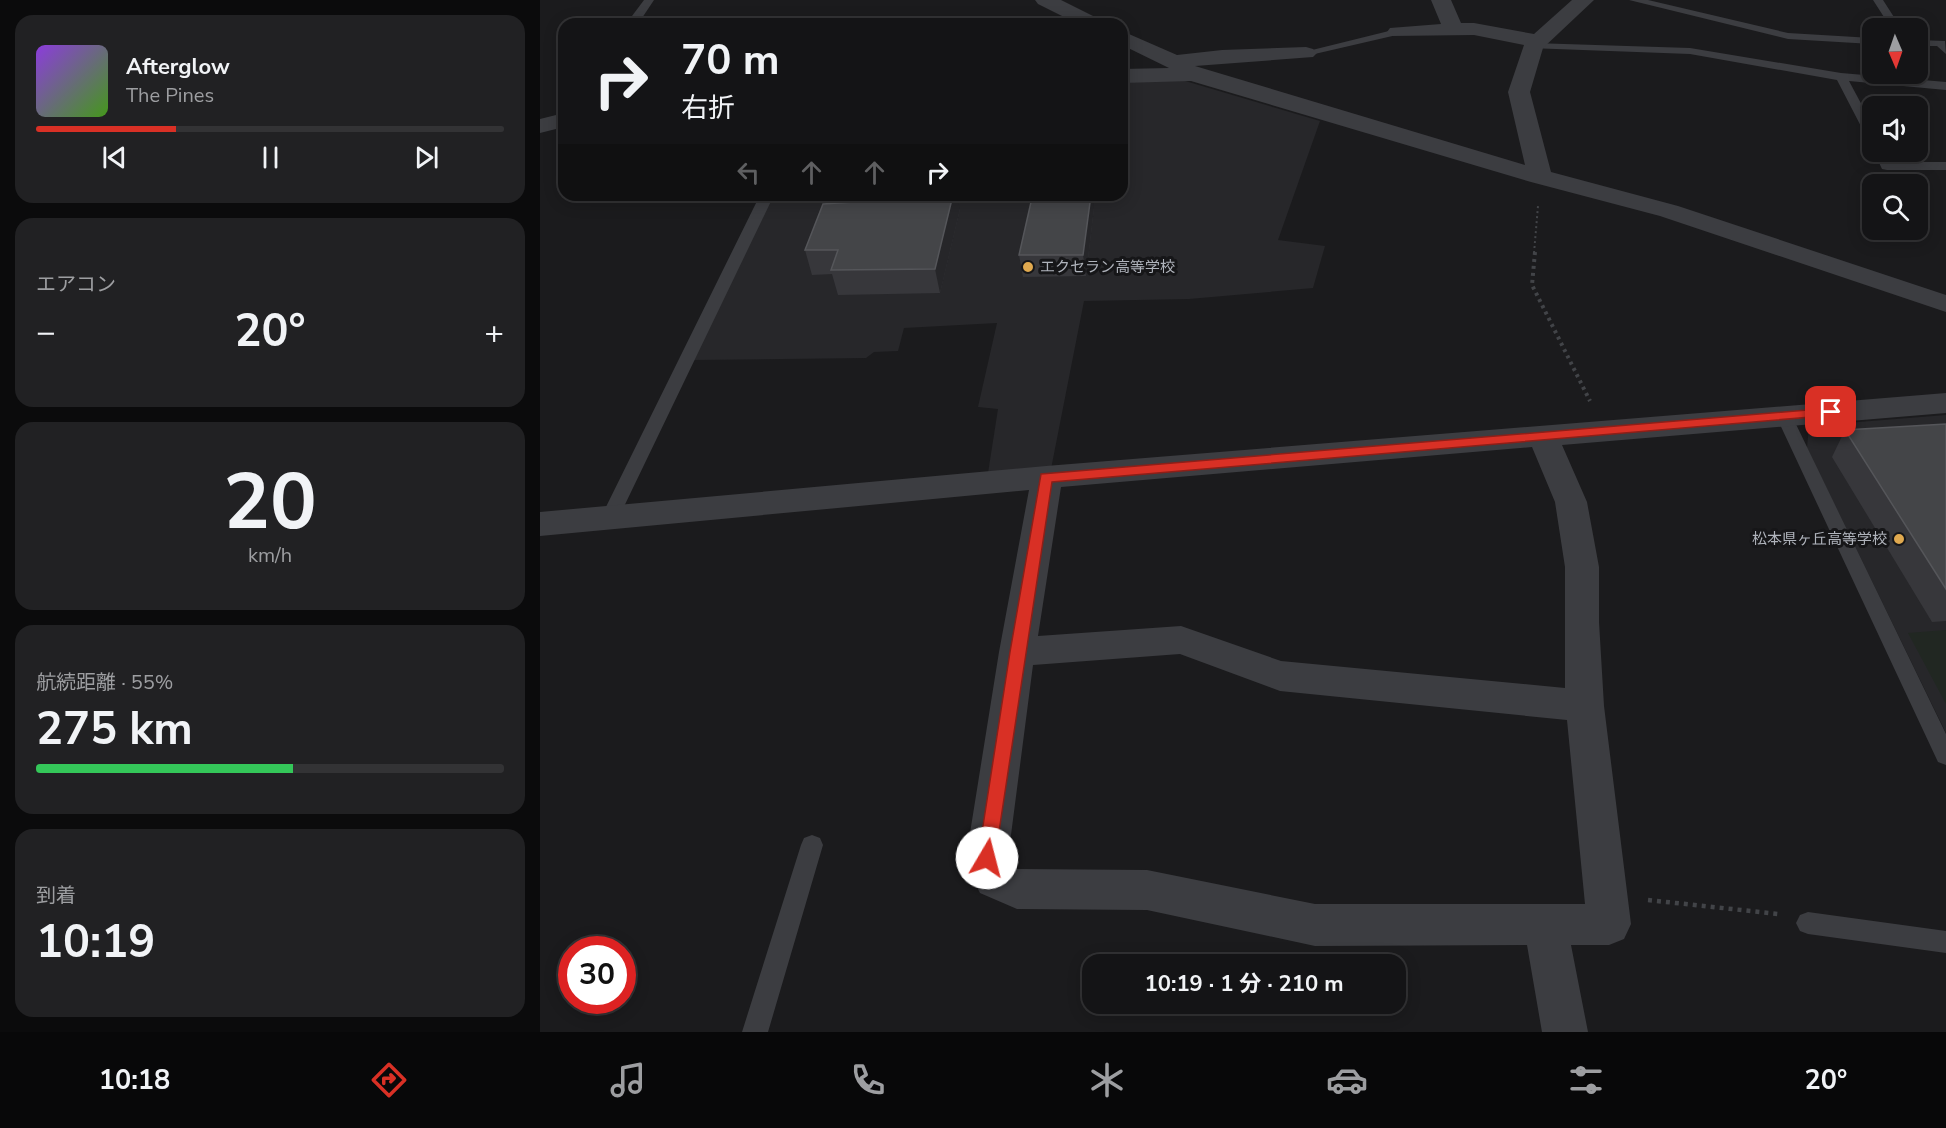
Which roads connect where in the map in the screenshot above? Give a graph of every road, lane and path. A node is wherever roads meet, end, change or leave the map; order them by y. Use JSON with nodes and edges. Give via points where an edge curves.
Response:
{"nodes":[{"id":1,"x":649,"y":0,"type":"edge"},
{"id":2,"x":1045,"y":0,"type":"edge"},
{"id":3,"x":1441,"y":0,"type":"edge"},
{"id":4,"x":1584,"y":0,"type":"edge"},
{"id":5,"x":1634,"y":0,"type":"edge"},
{"id":6,"x":1878,"y":0,"type":"edge"},
{"id":7,"x":636,"y":18,"type":"edge"},
{"id":8,"x":1082,"y":18,"type":"edge"},
{"id":9,"x":1890,"y":18,"type":"edge"},
{"id":10,"x":1453,"y":29,"type":"junction"},
{"id":11,"x":1396,"y":32,"type":"joint"},
{"id":12,"x":1128,"y":40,"type":"edge"},
{"id":13,"x":1862,"y":40,"type":"edge"},
{"id":14,"x":1928,"y":43,"type":"edge"},
{"id":15,"x":1535,"y":44,"type":"junction"},
{"id":16,"x":1946,"y":51,"type":"edge"},
{"id":17,"x":1306,"y":53,"type":"joint"},
{"id":18,"x":1183,"y":68,"type":"junction"},
{"id":19,"x":1128,"y":75,"type":"edge"},
{"id":20,"x":1841,"y":77,"type":"junction"},
{"id":21,"x":1946,"y":86,"type":"edge"},
{"id":22,"x":1862,"y":117,"type":"edge"},
{"id":23,"x":558,"y":122,"type":"edge"},
{"id":24,"x":540,"y":126,"type":"edge"},
{"id":25,"x":1885,"y":162,"type":"edge"},
{"id":26,"x":1946,"y":166,"type":"edge"},
{"id":27,"x":1540,"y":177,"type":"junction"},
{"id":28,"x":764,"y":201,"type":"edge"},
{"id":29,"x":1946,"y":304,"type":"edge"},
{"id":30,"x":1946,"y":403,"type":"edge"},
{"id":31,"x":1784,"y":416,"type":"junction"},
{"id":32,"x":1605,"y":431,"type":"junction"},
{"id":33,"x":1544,"y":436,"type":"junction"},
{"id":34,"x":1046,"y":477,"type":"junction"},
{"id":35,"x":609,"y":519,"type":"junction"},
{"id":36,"x":540,"y":524,"type":"edge"},
{"id":37,"x":1017,"y":652,"type":"junction"},
{"id":38,"x":1585,"y":706,"type":"junction"},
{"id":39,"x":1946,"y":756,"type":"edge"},
{"id":40,"x":813,"y":845,"type":"dead end"},
{"id":41,"x":1606,"y":895,"type":"junction"},
{"id":42,"x":1808,"y":923,"type":"joint"},
{"id":43,"x":1545,"y":925,"type":"junction"},
{"id":44,"x":1946,"y":942,"type":"edge"},
{"id":45,"x":755,"y":1032,"type":"edge"},
{"id":46,"x":1565,"y":1032,"type":"edge"}],
"edges":[{"from":1,"to":7,"type":"lane"},
{"from":2,"to":8,"type":"street"},
{"from":3,"to":10,"type":"street"},
{"from":4,"to":15,"type":"street"},
{"from":5,"to":13,"type":"lane","via":[[1788,36]]},
{"from":6,"to":9,"type":"lane"},
{"from":10,"to":11,"type":"street"},
{"from":10,"to":15,"type":"street","via":[[1474,29]]},
{"from":11,"to":17,"type":"lane"},
{"from":12,"to":18,"type":"street"},
{"from":14,"to":16,"type":"lane","via":[[1941,43]]},
{"from":15,"to":20,"type":"lane","via":[[1690,51]]},
{"from":15,"to":27,"type":"street","via":[[1519,92]]},
{"from":17,"to":18,"type":"street","via":[[1222,56]]},
{"from":18,"to":19,"type":"street"},
{"from":18,"to":27,"type":"street"},
{"from":20,"to":21,"type":"lane"},
{"from":20,"to":22,"type":"lane"},
{"from":23,"to":24,"type":"street"},
{"from":25,"to":26,"type":"lane","via":[[1887,166]]},
{"from":27,"to":29,"type":"street","via":[[1669,211]]},
{"from":27,"to":32,"type":"path","via":[[1532,285]]},
{"from":28,"to":35,"type":"lane"},
{"from":30,"to":31,"type":"street"},
{"from":31,"to":32,"type":"street"},
{"from":31,"to":39,"type":"lane"},
{"from":32,"to":33,"type":"street"},
{"from":33,"to":34,"type":"street"},
{"from":33,"to":38,"type":"street","via":[[1571,502],[1582,567]]},
{"from":34,"to":35,"type":"street"},
{"from":34,"to":37,"type":"street"},
{"from":35,"to":36,"type":"street"},
{"from":37,"to":38,"type":"street","via":[[1181,639],[1280,676]]},
{"from":37,"to":43,"type":"street","via":[[987,858],[990,876],[1000,885],[1017,889],[1148,890],[1315,925]]},
{"from":38,"to":41,"type":"street"},
{"from":40,"to":45,"type":"lane"},
{"from":41,"to":42,"type":"path","via":[[1790,915]]},
{"from":41,"to":43,"type":"street","via":[[1609,924]]},
{"from":42,"to":44,"type":"lane"},
{"from":43,"to":46,"type":"street"}]}
